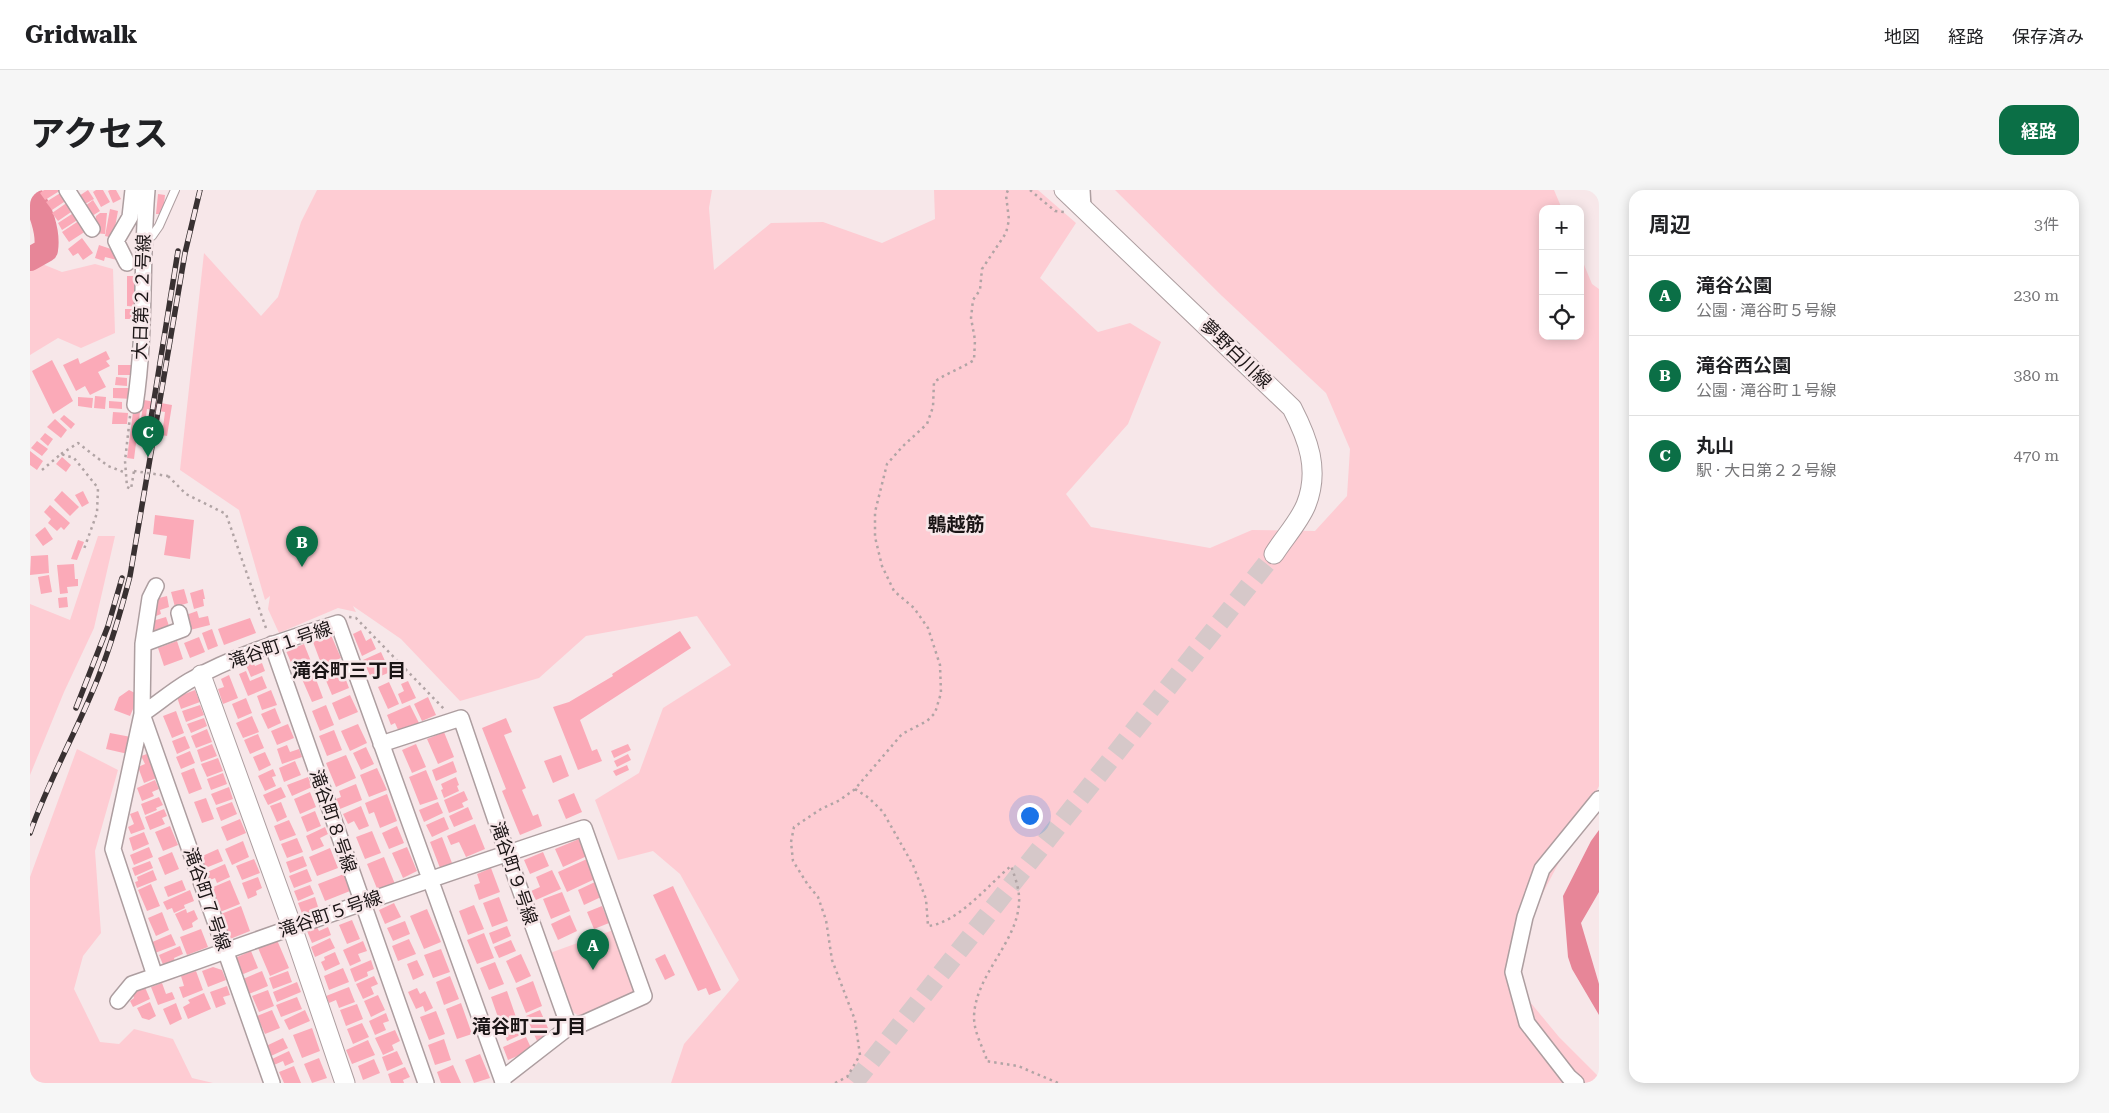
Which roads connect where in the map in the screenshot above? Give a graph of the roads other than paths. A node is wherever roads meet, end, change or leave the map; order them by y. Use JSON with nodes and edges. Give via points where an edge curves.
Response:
{"nodes":[{"id":1,"x":67,"y":190,"type":"edge"},
{"id":2,"x":133,"y":190,"type":"edge"},
{"id":3,"x":148,"y":190,"type":"edge"},
{"id":4,"x":175,"y":190,"type":"edge"},
{"id":5,"x":1076,"y":197,"type":"edge"},
{"id":6,"x":92,"y":229,"type":"dead end"},
{"id":7,"x":144,"y":238,"type":"junction"},
{"id":8,"x":127,"y":263,"type":"dead end"},
{"id":9,"x":135,"y":404,"type":"road end"},
{"id":10,"x":1274,"y":554,"type":"tunnel mouth"},
{"id":11,"x":156,"y":586,"type":"dead end"},
{"id":12,"x":179,"y":613,"type":"dead end"},
{"id":13,"x":143,"y":644,"type":"junction"},
{"id":14,"x":272,"y":644,"type":"junction"},
{"id":15,"x":200,"y":675,"type":"junction"},
{"id":16,"x":142,"y":714,"type":"junction"},
{"id":17,"x":382,"y":744,"type":"junction"},
{"id":18,"x":1599,"y":799,"type":"edge"},
{"id":19,"x":507,"y":853,"type":"junction"},
{"id":20,"x":430,"y":880,"type":"junction"},
{"id":21,"x":361,"y":903,"type":"junction"},
{"id":22,"x":292,"y":927,"type":"junction"},
{"id":23,"x":226,"y":951,"type":"junction"},
{"id":24,"x":155,"y":976,"type":"junction"},
{"id":25,"x":118,"y":1001,"type":"dead end"},
{"id":26,"x":569,"y":1027,"type":"junction"},
{"id":27,"x":503,"y":1081,"type":"edge"},
{"id":28,"x":272,"y":1083,"type":"edge"},
{"id":29,"x":345,"y":1083,"type":"edge"},
{"id":30,"x":426,"y":1083,"type":"edge"},
{"id":31,"x":1576,"y":1083,"type":"edge"}],
"edges":[{"from":1,"to":6,"type":"street"},
{"from":2,"to":8,"type":"street","via":[[130,217],[116,241]]},
{"from":3,"to":7,"type":"street","name":"大日第２２号線"},
{"from":4,"to":7,"type":"lane","via":[[159,226],[152,236]]},
{"from":5,"to":10,"type":"street","name":"夢野白川線","via":[[1292,408],[1312,453],[1310,490],[1306,506]]},
{"from":7,"to":9,"type":"street","name":"大日第２２号線","via":[[140,373]]},
{"from":11,"to":13,"type":"street","via":[[150,598]]},
{"from":12,"to":13,"type":"street","via":[[183,629]]},
{"from":13,"to":16,"type":"street"},
{"from":14,"to":15,"type":"street","name":"滝谷町１号線"},
{"from":14,"to":17,"type":"street","name":"滝谷町１号線","via":[[338,623]]},
{"from":14,"to":21,"type":"street","name":"滝谷町８号線"},
{"from":15,"to":16,"type":"street"},
{"from":15,"to":22,"type":"street"},
{"from":16,"to":23,"type":"street","name":"滝谷町７号線"},
{"from":16,"to":24,"type":"street","via":[[113,849]]},
{"from":17,"to":19,"type":"street","name":"滝谷町９号線","via":[[461,718]]},
{"from":17,"to":20,"type":"street","name":"滝谷町１号線"},
{"from":18,"to":31,"type":"street","via":[[1542,869],[1525,916],[1513,972],[1527,1023]]},
{"from":19,"to":20,"type":"street","name":"滝谷町５号線"},
{"from":19,"to":26,"type":"street","name":"滝谷町９号線"},
{"from":19,"to":26,"type":"street","name":"滝谷町５号線","via":[[584,828],[588,837],[644,996]]},
{"from":20,"to":21,"type":"street","name":"滝谷町５号線"},
{"from":20,"to":27,"type":"street","name":"滝谷町１号線"},
{"from":21,"to":22,"type":"street","name":"滝谷町５号線"},
{"from":21,"to":30,"type":"street","name":"滝谷町８号線"},
{"from":22,"to":23,"type":"street","name":"滝谷町５号線"},
{"from":22,"to":29,"type":"street"},
{"from":23,"to":24,"type":"street","name":"滝谷町５号線"},
{"from":23,"to":28,"type":"street","name":"滝谷町７号線"},
{"from":24,"to":25,"type":"street","name":"滝谷町５号線","via":[[132,984]]},
{"from":26,"to":27,"type":"street"}]}
